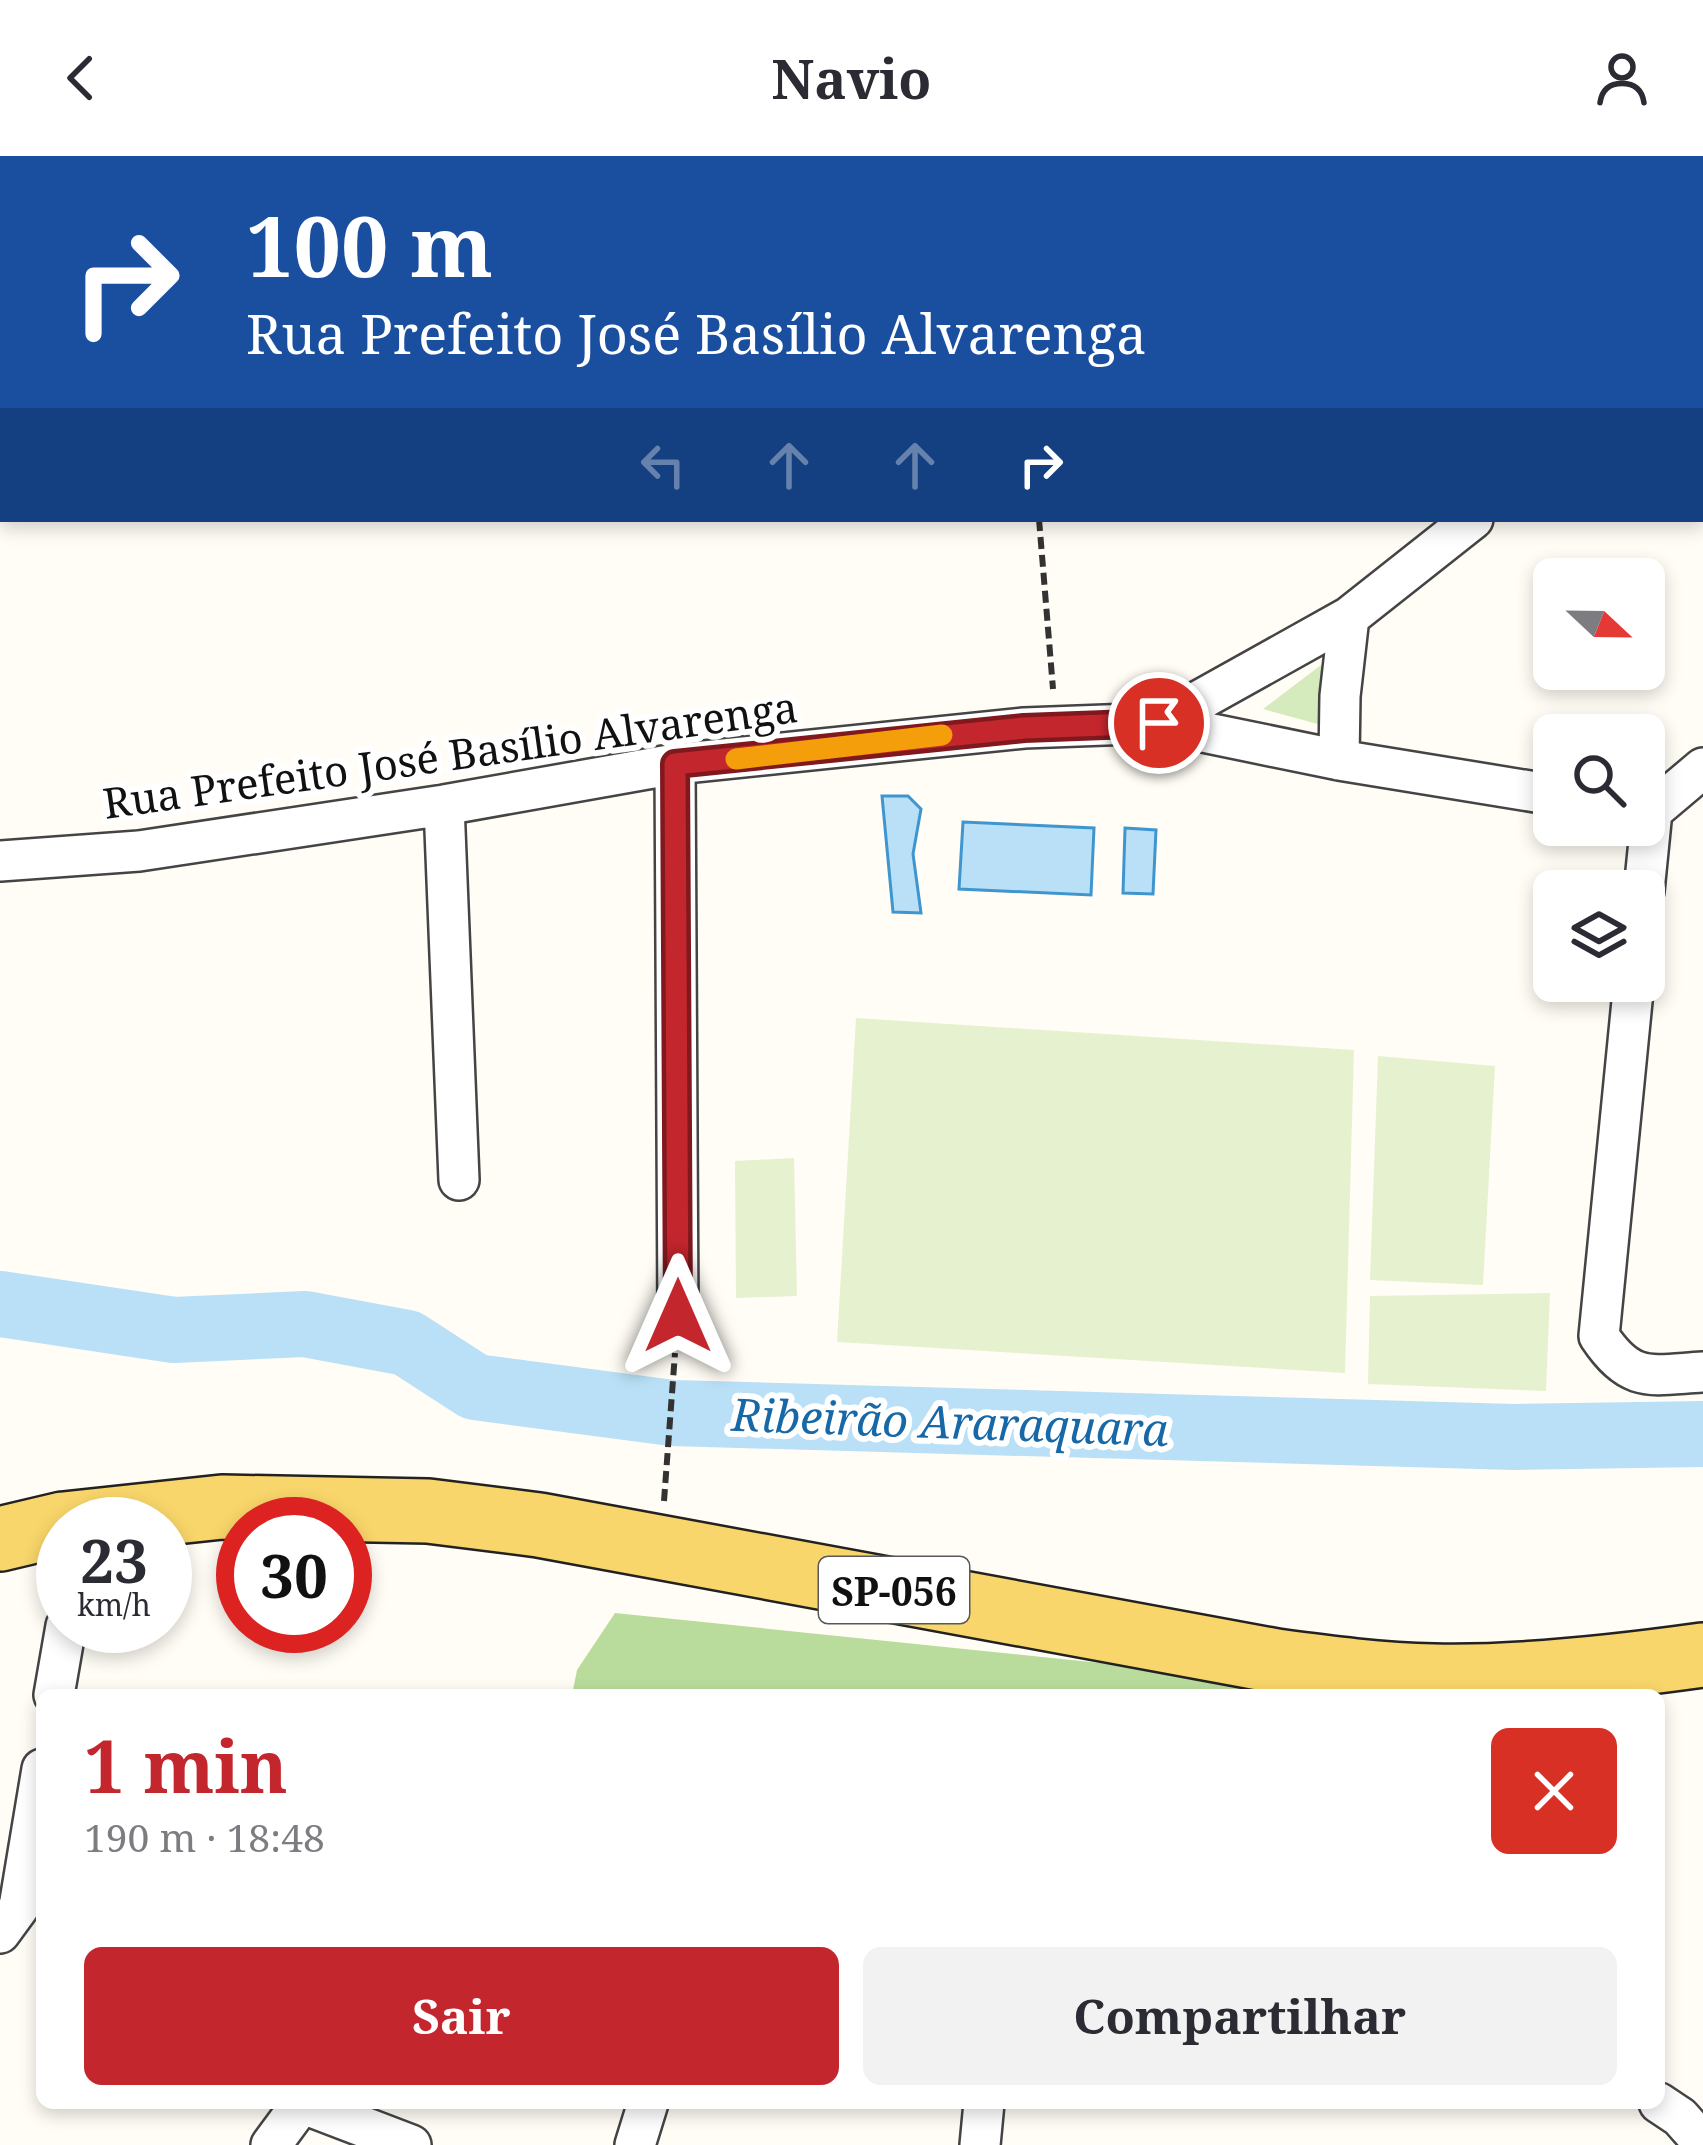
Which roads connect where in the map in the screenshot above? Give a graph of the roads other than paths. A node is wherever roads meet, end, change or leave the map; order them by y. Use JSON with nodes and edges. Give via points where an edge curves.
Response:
{"nodes":[{"id":1,"x":1469,"y":522,"type":"edge"},
{"id":2,"x":1349,"y":617,"type":"junction"},
{"id":3,"x":1159,"y":723,"type":"junction"},
{"id":4,"x":1339,"y":760,"type":"junction"},
{"id":5,"x":675,"y":764,"type":"junction"},
{"id":6,"x":1703,"y":768,"type":"edge"},
{"id":7,"x":1533,"y":792,"type":"edge"},
{"id":8,"x":1665,"y":797,"type":"edge"},
{"id":9,"x":444,"y":805,"type":"junction"},
{"id":10,"x":0,"y":861,"type":"edge"},
{"id":11,"x":1632,"y":1002,"type":"edge"},
{"id":12,"x":459,"y":1180,"type":"dead end"},
{"id":13,"x":678,"y":1316,"type":"road end"},
{"id":14,"x":1703,"y":1372,"type":"edge"},
{"id":15,"x":192,"y":1510,"type":"edge"},
{"id":16,"x":36,"y":1531,"type":"edge"},
{"id":17,"x":0,"y":1539,"type":"edge"},
{"id":18,"x":61,"y":1653,"type":"edge"},
{"id":19,"x":1703,"y":1655,"type":"edge"},
{"id":20,"x":1636,"y":1664,"type":"junction"},
{"id":21,"x":1703,"y":1688,"type":"edge"},
{"id":22,"x":55,"y":1689,"type":"edge"},
{"id":23,"x":36,"y":1810,"type":"edge"},
{"id":24,"x":20,"y":1921,"type":"edge"},
{"id":25,"x":1665,"y":2107,"type":"edge"},
{"id":26,"x":297,"y":2109,"type":"edge"},
{"id":27,"x":317,"y":2109,"type":"edge"},
{"id":28,"x":646,"y":2109,"type":"edge"},
{"id":29,"x":983,"y":2109,"type":"edge"},
{"id":30,"x":1703,"y":2143,"type":"edge"},
{"id":31,"x":271,"y":2145,"type":"edge"},
{"id":32,"x":411,"y":2145,"type":"edge"},
{"id":33,"x":635,"y":2145,"type":"edge"},
{"id":34,"x":980,"y":2145,"type":"edge"}],
"edges":[{"from":1,"to":2,"type":"street"},
{"from":2,"to":3,"type":"street"},
{"from":2,"to":4,"type":"street"},
{"from":3,"to":4,"type":"street","name":"Rua Prefeito José Basílio Alvarenga"},
{"from":3,"to":5,"type":"street","name":"Rua Prefeito José Basílio Alvarenga"},
{"from":4,"to":7,"type":"street","name":"Rua Prefeito José Basílio Alvarenga"},
{"from":5,"to":9,"type":"street","name":"Rua Prefeito José Basílio Alvarenga"},
{"from":5,"to":13,"type":"street"},
{"from":6,"to":8,"type":"street"},
{"from":9,"to":10,"type":"street","name":"Rua Prefeito José Basílio Alvarenga","via":[[139,851]]},
{"from":9,"to":12,"type":"street"},
{"from":11,"to":14,"type":"street","via":[[1599,1336],[1617,1363],[1650,1376]]},
{"from":15,"to":20,"type":"main road","number":"SP-056","via":[[428,1511],[539,1525],[1360,1672],[1437,1676]]},
{"from":16,"to":17,"type":"main road","number":"SP-056"},
{"from":18,"to":22,"type":"street"},
{"from":19,"to":20,"type":"main road","number":"SP-056"},
{"from":20,"to":21,"type":"street"},
{"from":23,"to":24,"type":"street"},
{"from":25,"to":30,"type":"street"},
{"from":26,"to":31,"type":"street"},
{"from":27,"to":32,"type":"street"},
{"from":28,"to":33,"type":"street"},
{"from":29,"to":34,"type":"street"}]}
